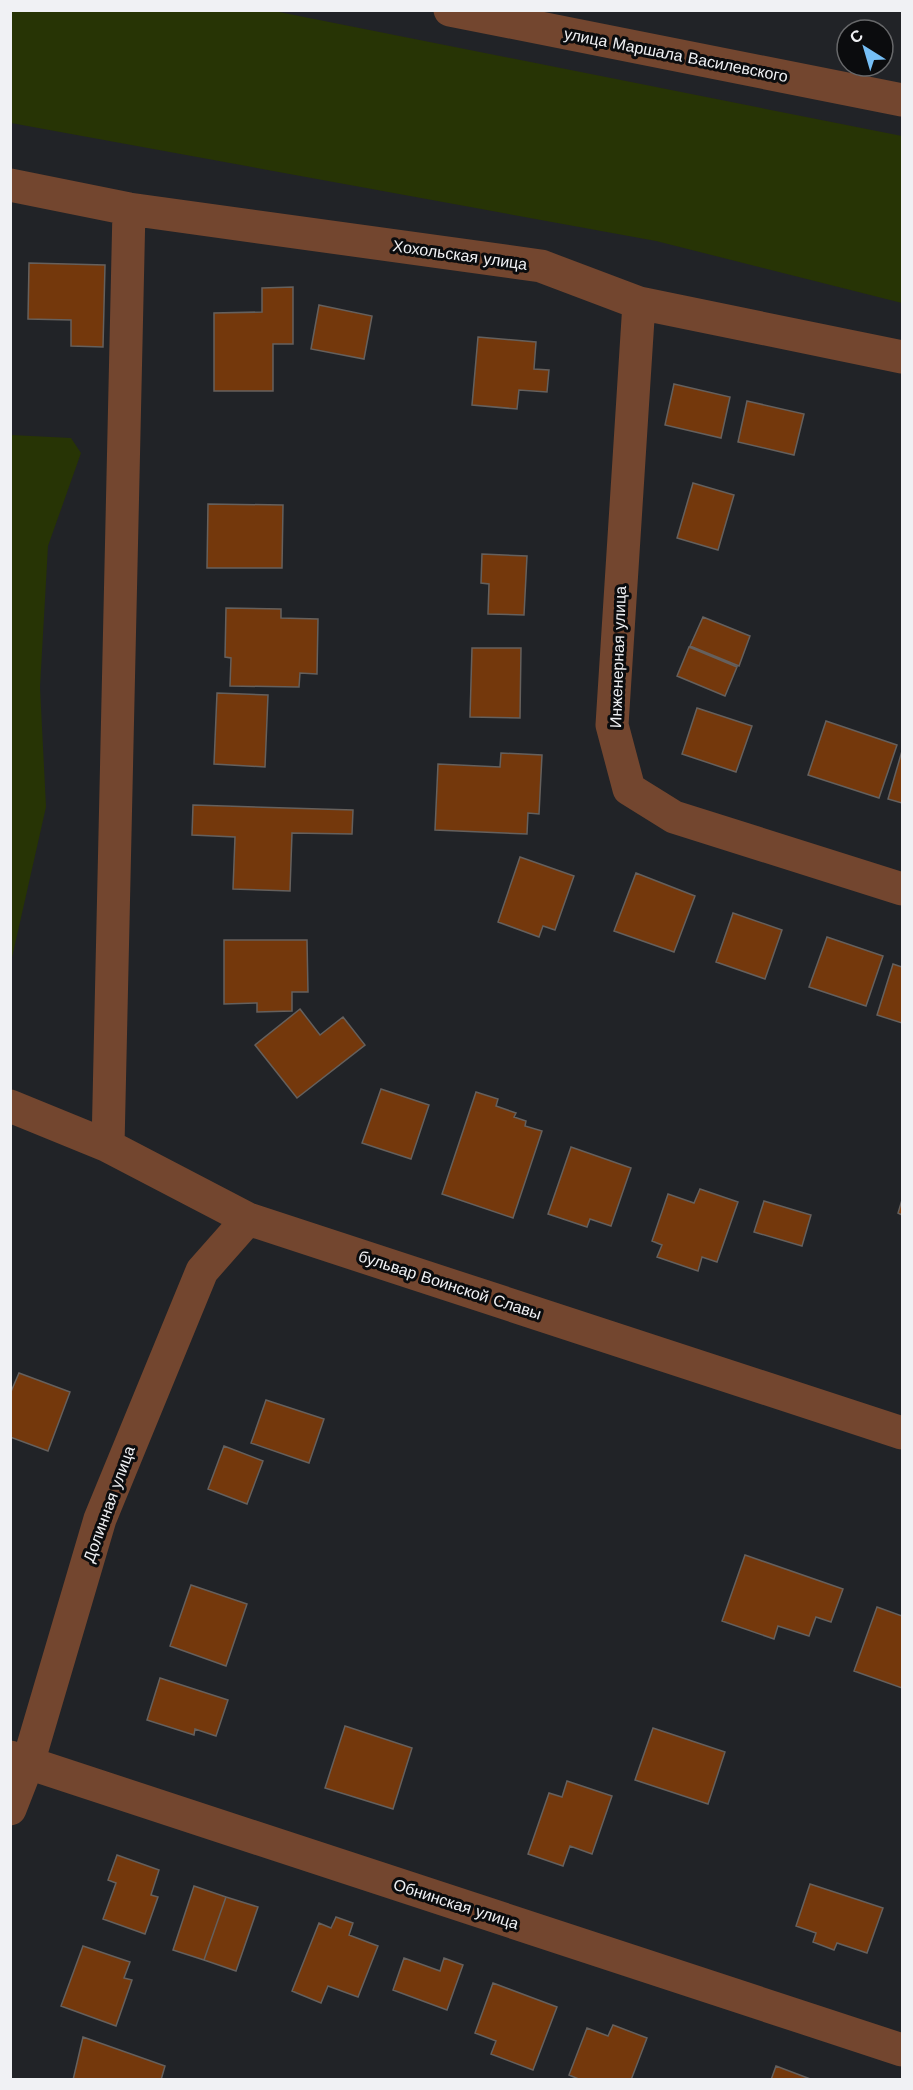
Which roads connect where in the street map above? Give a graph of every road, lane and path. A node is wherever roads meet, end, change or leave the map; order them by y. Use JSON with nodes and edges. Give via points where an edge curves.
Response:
{"nodes":[{"id":1,"x":450,"y":10,"type":"edge"},
{"id":2,"x":903,"y":100,"type":"edge"},
{"id":3,"x":10,"y":185,"type":"edge"},
{"id":4,"x":129,"y":209,"type":"junction"},
{"id":5,"x":639,"y":303,"type":"junction"},
{"id":6,"x":903,"y":357,"type":"edge"},
{"id":7,"x":903,"y":889,"type":"edge"},
{"id":8,"x":10,"y":1106,"type":"edge"},
{"id":9,"x":108,"y":1146,"type":"junction"},
{"id":10,"x":248,"y":1219,"type":"junction"},
{"id":11,"x":903,"y":1433,"type":"edge"},
{"id":12,"x":20,"y":1760,"type":"edge"},
{"id":13,"x":10,"y":1809,"type":"edge"},
{"id":14,"x":903,"y":2050,"type":"edge"}],
"edges":[{"from":1,"to":2,"type":"street","name":"улица Маршала Василевского"},
{"from":3,"to":4,"type":"street","name":"Хохольская улица"},
{"from":4,"to":5,"type":"street","name":"Хохольская улица","via":[[541,266]]},
{"from":4,"to":9,"type":"street"},
{"from":5,"to":6,"type":"street","name":"Хохольская улица"},
{"from":5,"to":7,"type":"street","name":"Инженерная улица","via":[[612,725],[629,789],[674,817]]},
{"from":8,"to":9,"type":"street","name":"бульвар Воинской Славы"},
{"from":9,"to":10,"type":"street","name":"бульвар Воинской Славы"},
{"from":10,"to":11,"type":"street","name":"бульвар Воинской Славы"},
{"from":10,"to":12,"type":"street","name":"Долинная улица","via":[[202,1271],[100,1519]]},
{"from":12,"to":13,"type":"street","name":"Долинная улица"},
{"from":12,"to":14,"type":"street","name":"Обнинская улица"}]}
